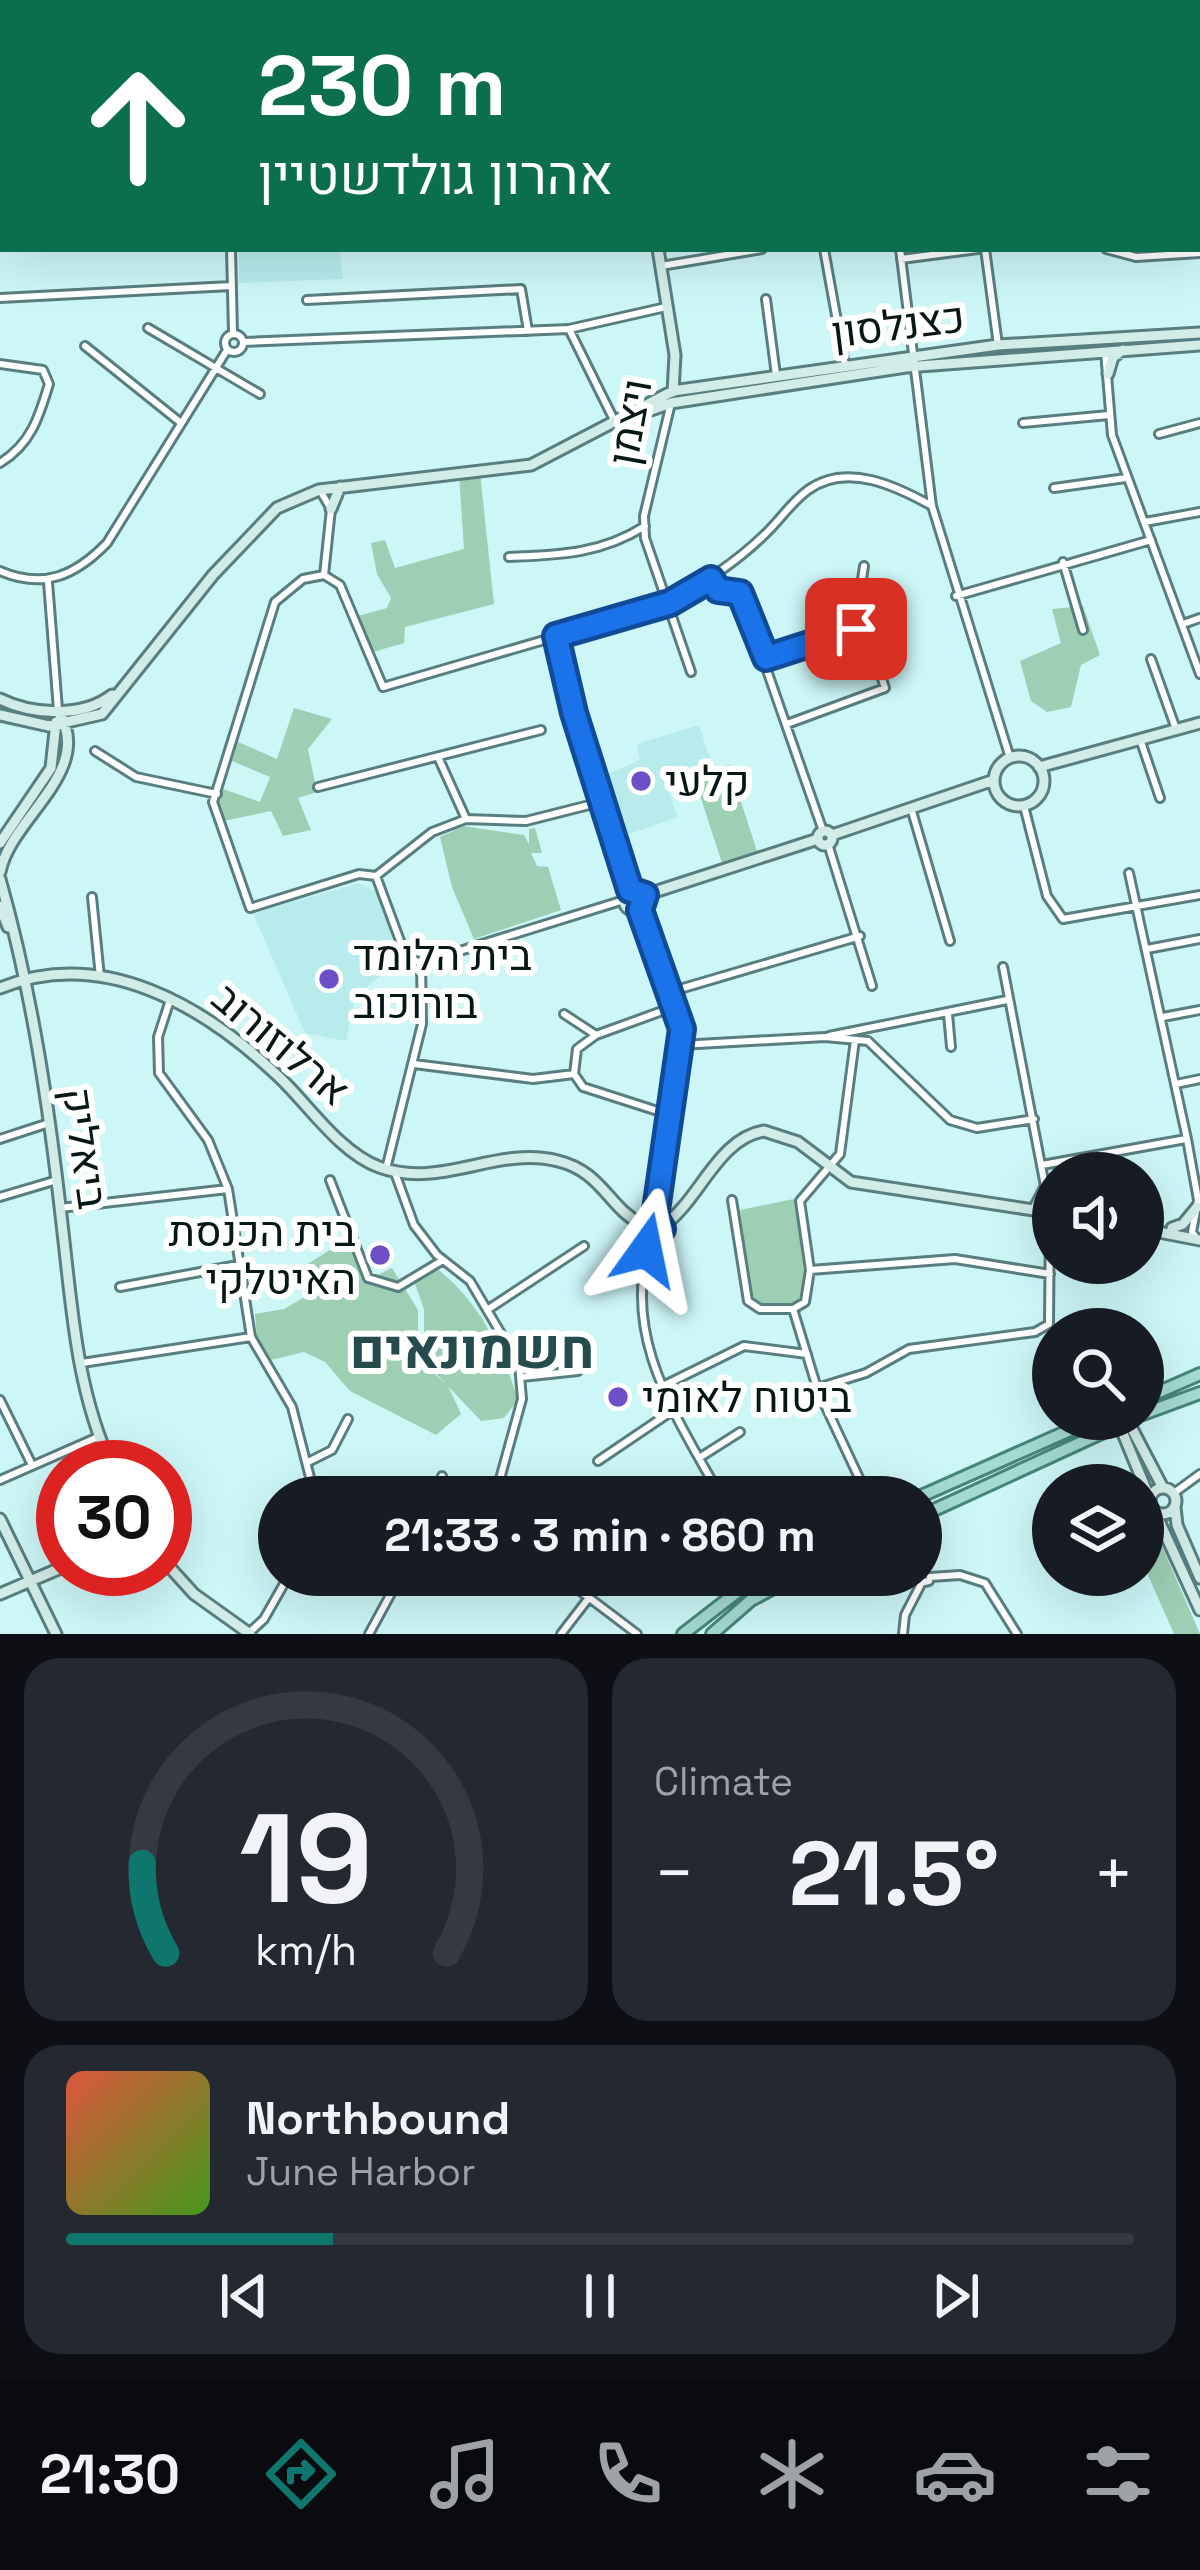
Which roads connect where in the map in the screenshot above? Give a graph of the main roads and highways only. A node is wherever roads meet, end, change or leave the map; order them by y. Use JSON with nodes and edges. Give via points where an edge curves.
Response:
{"nodes":[{"id":1,"x":1200,"y":1375,"type":"edge"},
{"id":2,"x":1164,"y":1390,"type":"edge"},
{"id":3,"x":1200,"y":1393,"type":"edge"},
{"id":4,"x":1164,"y":1408,"type":"edge"},
{"id":5,"x":1048,"y":1440,"type":"edge"},
{"id":6,"x":1082,"y":1440,"type":"edge"},
{"id":7,"x":942,"y":1487,"type":"edge"},
{"id":8,"x":942,"y":1506,"type":"edge"},
{"id":9,"x":732,"y":1596,"type":"edge"},
{"id":10,"x":759,"y":1596,"type":"edge"},
{"id":11,"x":682,"y":1634,"type":"edge"},
{"id":12,"x":712,"y":1634,"type":"edge"}],
"edges":[{"from":1,"to":2,"type":"main road"},
{"from":3,"to":4,"type":"main road"},
{"from":5,"to":7,"type":"main road"},
{"from":6,"to":8,"type":"main road"},
{"from":9,"to":11,"type":"main road"},
{"from":10,"to":12,"type":"main road"}]}
